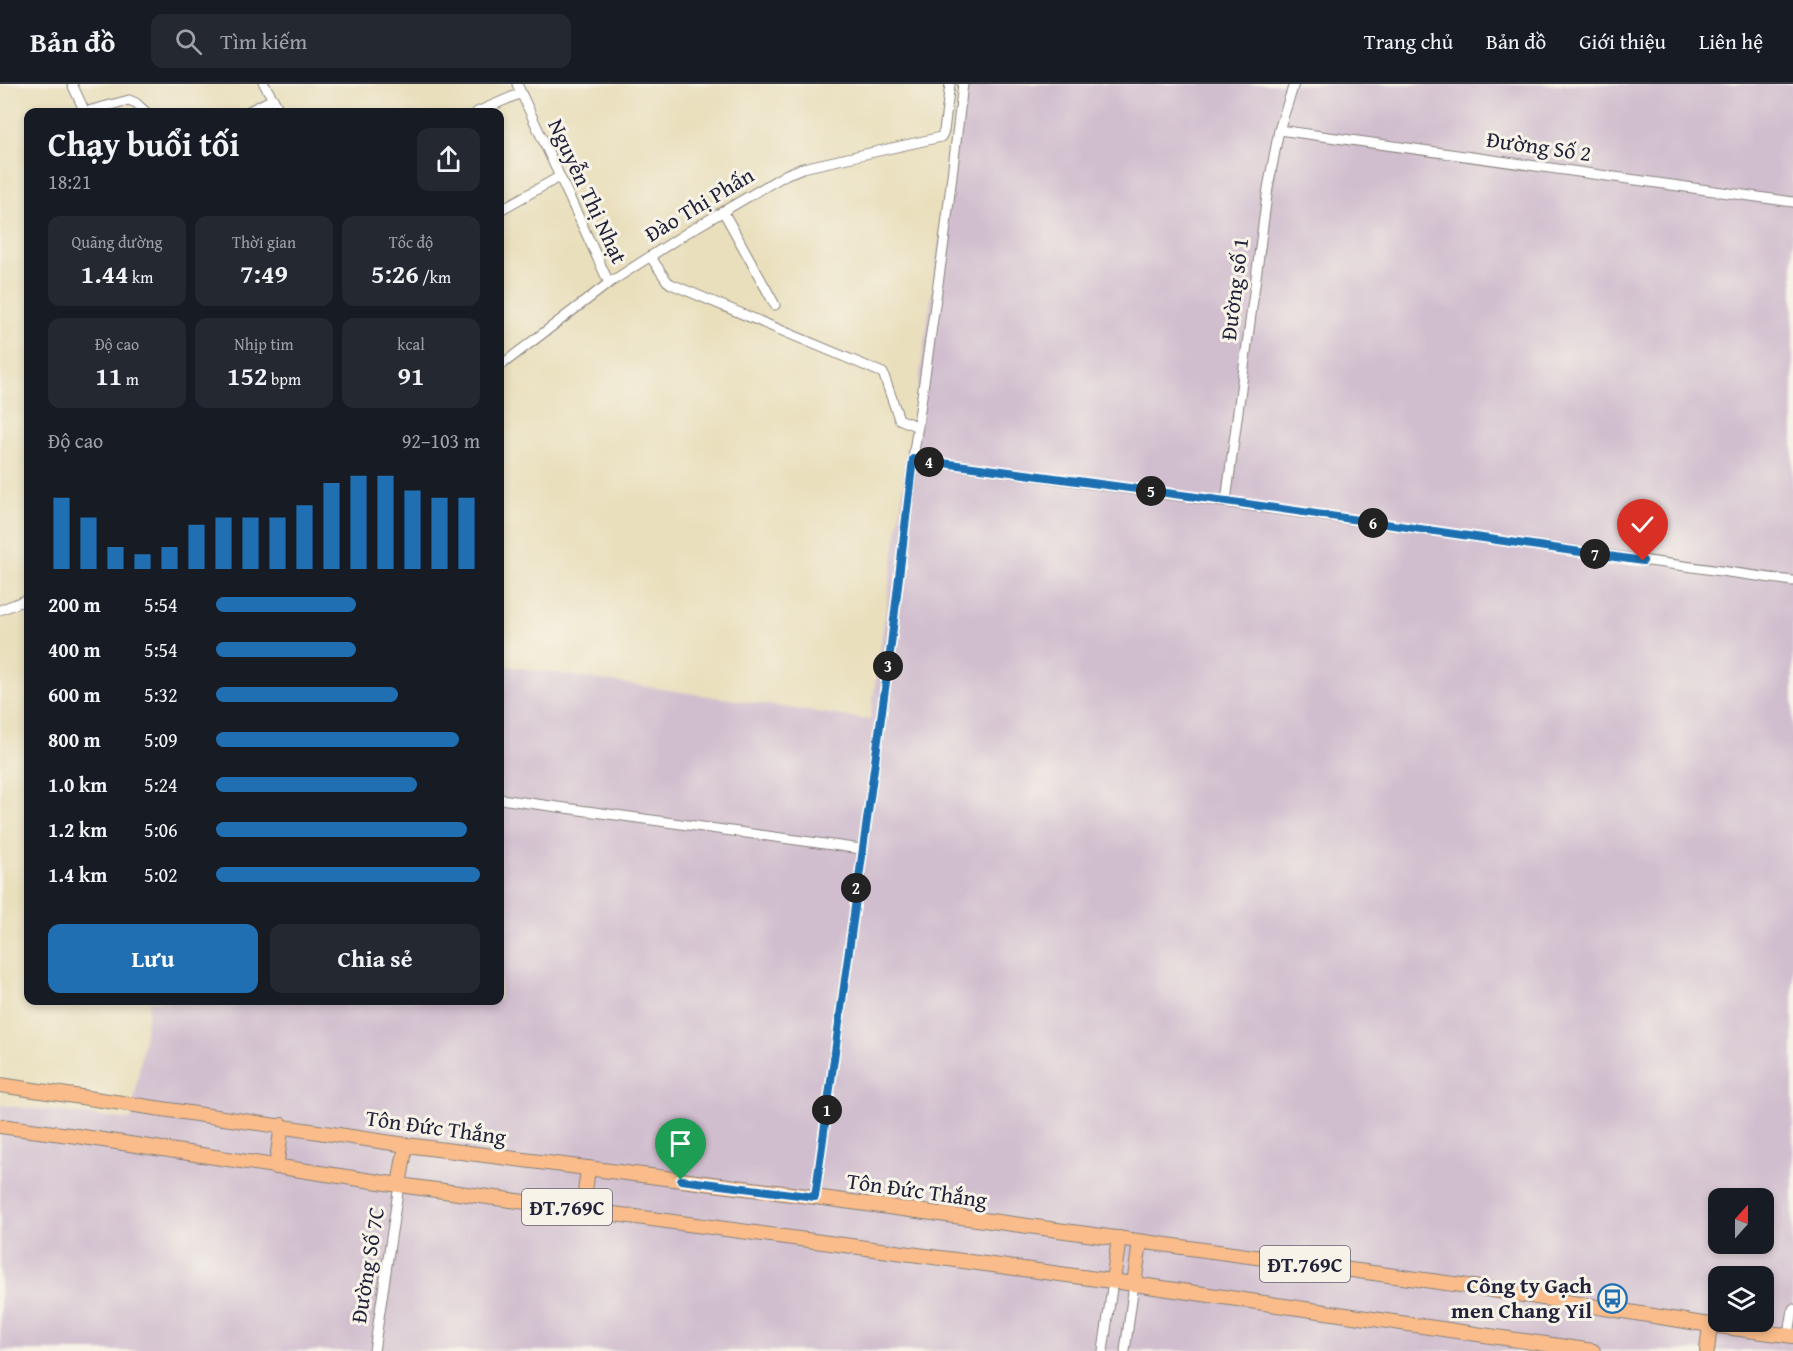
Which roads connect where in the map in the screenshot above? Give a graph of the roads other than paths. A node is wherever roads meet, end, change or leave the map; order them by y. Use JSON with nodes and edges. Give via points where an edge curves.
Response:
{"nodes":[{"id":1,"x":72,"y":84,"type":"edge"},
{"id":2,"x":264,"y":84,"type":"edge"},
{"id":3,"x":517,"y":84,"type":"edge"},
{"id":4,"x":950,"y":84,"type":"edge"},
{"id":5,"x":963,"y":84,"type":"edge"},
{"id":6,"x":1294,"y":84,"type":"edge"},
{"id":7,"x":521,"y":93,"type":"junction"},
{"id":8,"x":273,"y":99,"type":"junction"},
{"id":9,"x":83,"y":108,"type":"edge"},
{"id":10,"x":100,"y":108,"type":"edge"},
{"id":11,"x":142,"y":108,"type":"edge"},
{"id":12,"x":255,"y":108,"type":"edge"},
{"id":13,"x":277,"y":108,"type":"edge"},
{"id":14,"x":486,"y":108,"type":"edge"},
{"id":15,"x":1279,"y":129,"type":"junction"},
{"id":16,"x":559,"y":177,"type":"junction"},
{"id":17,"x":1793,"y":202,"type":"edge"},
{"id":18,"x":504,"y":208,"type":"edge"},
{"id":19,"x":723,"y":211,"type":"junction"},
{"id":20,"x":650,"y":256,"type":"junction"},
{"id":21,"x":609,"y":283,"type":"junction"},
{"id":22,"x":775,"y":305,"type":"dead end"},
{"id":23,"x":504,"y":363,"type":"edge"},
{"id":24,"x":918,"y":427,"type":"junction"},
{"id":25,"x":913,"y":459,"type":"junction"},
{"id":26,"x":1226,"y":501,"type":"junction"},
{"id":27,"x":1793,"y":581,"type":"edge"},
{"id":28,"x":24,"y":601,"type":"edge"},
{"id":29,"x":0,"y":610,"type":"edge"},
{"id":30,"x":504,"y":801,"type":"edge"},
{"id":31,"x":861,"y":849,"type":"junction"},
{"id":32,"x":0,"y":1085,"type":"edge"},
{"id":33,"x":282,"y":1125,"type":"junction"},
{"id":34,"x":0,"y":1126,"type":"edge"},
{"id":35,"x":406,"y":1145,"type":"junction"},
{"id":36,"x":276,"y":1167,"type":"junction"},
{"id":37,"x":588,"y":1168,"type":"junction"},
{"id":38,"x":399,"y":1185,"type":"junction"},
{"id":39,"x":815,"y":1197,"type":"junction"},
{"id":40,"x":583,"y":1209,"type":"junction"},
{"id":41,"x":1119,"y":1238,"type":"junction"},
{"id":42,"x":1140,"y":1242,"type":"junction"},
{"id":43,"x":1113,"y":1281,"type":"junction"},
{"id":44,"x":1134,"y":1284,"type":"junction"},
{"id":45,"x":1793,"y":1309,"type":"edge"},
{"id":46,"x":1708,"y":1325,"type":"edge"},
{"id":47,"x":1709,"y":1332,"type":"edge"},
{"id":48,"x":1767,"y":1332,"type":"edge"},
{"id":49,"x":1791,"y":1335,"type":"edge"},
{"id":50,"x":374,"y":1351,"type":"edge"},
{"id":51,"x":1103,"y":1351,"type":"edge"},
{"id":52,"x":1125,"y":1351,"type":"edge"},
{"id":53,"x":1593,"y":1351,"type":"edge"},
{"id":54,"x":1707,"y":1351,"type":"edge"}],
"edges":[{"from":1,"to":9,"type":"street"},
{"from":2,"to":8,"type":"street"},
{"from":3,"to":7,"type":"street","name":"Nguyễn Thị Nhạt"},
{"from":4,"to":19,"type":"street","name":"Đào Thị Phấn","via":[[941,137],[803,168]]},
{"from":5,"to":24,"type":"street"},
{"from":6,"to":15,"type":"street","name":"Đường số 1"},
{"from":7,"to":14,"type":"street"},
{"from":7,"to":16,"type":"street","name":"Nguyễn Thị Nhạt"},
{"from":8,"to":12,"type":"street"},
{"from":8,"to":13,"type":"street"},
{"from":10,"to":11,"type":"street","via":[[129,100]]},
{"from":15,"to":17,"type":"street","name":"Đường Số 2"},
{"from":15,"to":26,"type":"street","name":"Đường số 1","via":[[1258,251]]},
{"from":16,"to":18,"type":"street"},
{"from":16,"to":21,"type":"street","name":"Nguyễn Thị Nhạt"},
{"from":19,"to":20,"type":"street","name":"Đào Thị Phấn"},
{"from":19,"to":22,"type":"street"},
{"from":20,"to":21,"type":"street","name":"Đào Thị Phấn"},
{"from":20,"to":24,"type":"street","via":[[671,284],[883,374],[899,419]]},
{"from":21,"to":23,"type":"street","name":"Đào Thị Phấn"},
{"from":24,"to":25,"type":"street"},
{"from":25,"to":26,"type":"street"},
{"from":25,"to":31,"type":"street"},
{"from":26,"to":27,"type":"street"},
{"from":28,"to":29,"type":"street"},
{"from":30,"to":31,"type":"street"},
{"from":31,"to":39,"type":"street"},
{"from":32,"to":33,"type":"main road","name":"Tôn Đức Thắng","number":"ĐT.769C"},
{"from":33,"to":35,"type":"main road","name":"Tôn Đức Thắng","number":"ĐT.769C"},
{"from":33,"to":36,"type":"main road"},
{"from":34,"to":36,"type":"main road","number":"ĐT.769C"},
{"from":35,"to":37,"type":"main road","name":"Tôn Đức Thắng","number":"ĐT.769C"},
{"from":35,"to":38,"type":"main road"},
{"from":36,"to":38,"type":"main road","number":"ĐT.769C"},
{"from":37,"to":39,"type":"main road","name":"Tôn Đức Thắng","number":"ĐT.769C"},
{"from":37,"to":40,"type":"main road"},
{"from":38,"to":40,"type":"main road","number":"ĐT.769C"},
{"from":38,"to":50,"type":"street","name":"Đường Số 7C"},
{"from":39,"to":41,"type":"main road","name":"Tôn Đức Thắng","number":"ĐT.769C"},
{"from":40,"to":43,"type":"main road","number":"ĐT.769C"},
{"from":41,"to":42,"type":"main road","name":"Tôn Đức Thắng","number":"ĐT.769C"},
{"from":41,"to":43,"type":"main road"},
{"from":42,"to":44,"type":"main road"},
{"from":42,"to":46,"type":"main road","name":"Tôn Đức Thắng","number":"ĐT.769C","via":[[1461,1285]]},
{"from":43,"to":44,"type":"main road","number":"ĐT.769C"},
{"from":43,"to":51,"type":"street"},
{"from":44,"to":52,"type":"street"},
{"from":44,"to":53,"type":"main road","number":"ĐT.769C"},
{"from":45,"to":49,"type":"street"},
{"from":47,"to":54,"type":"main road"},
{"from":48,"to":49,"type":"main road","name":"Tôn Đức Thắng","number":"ĐT.769C"}]}
